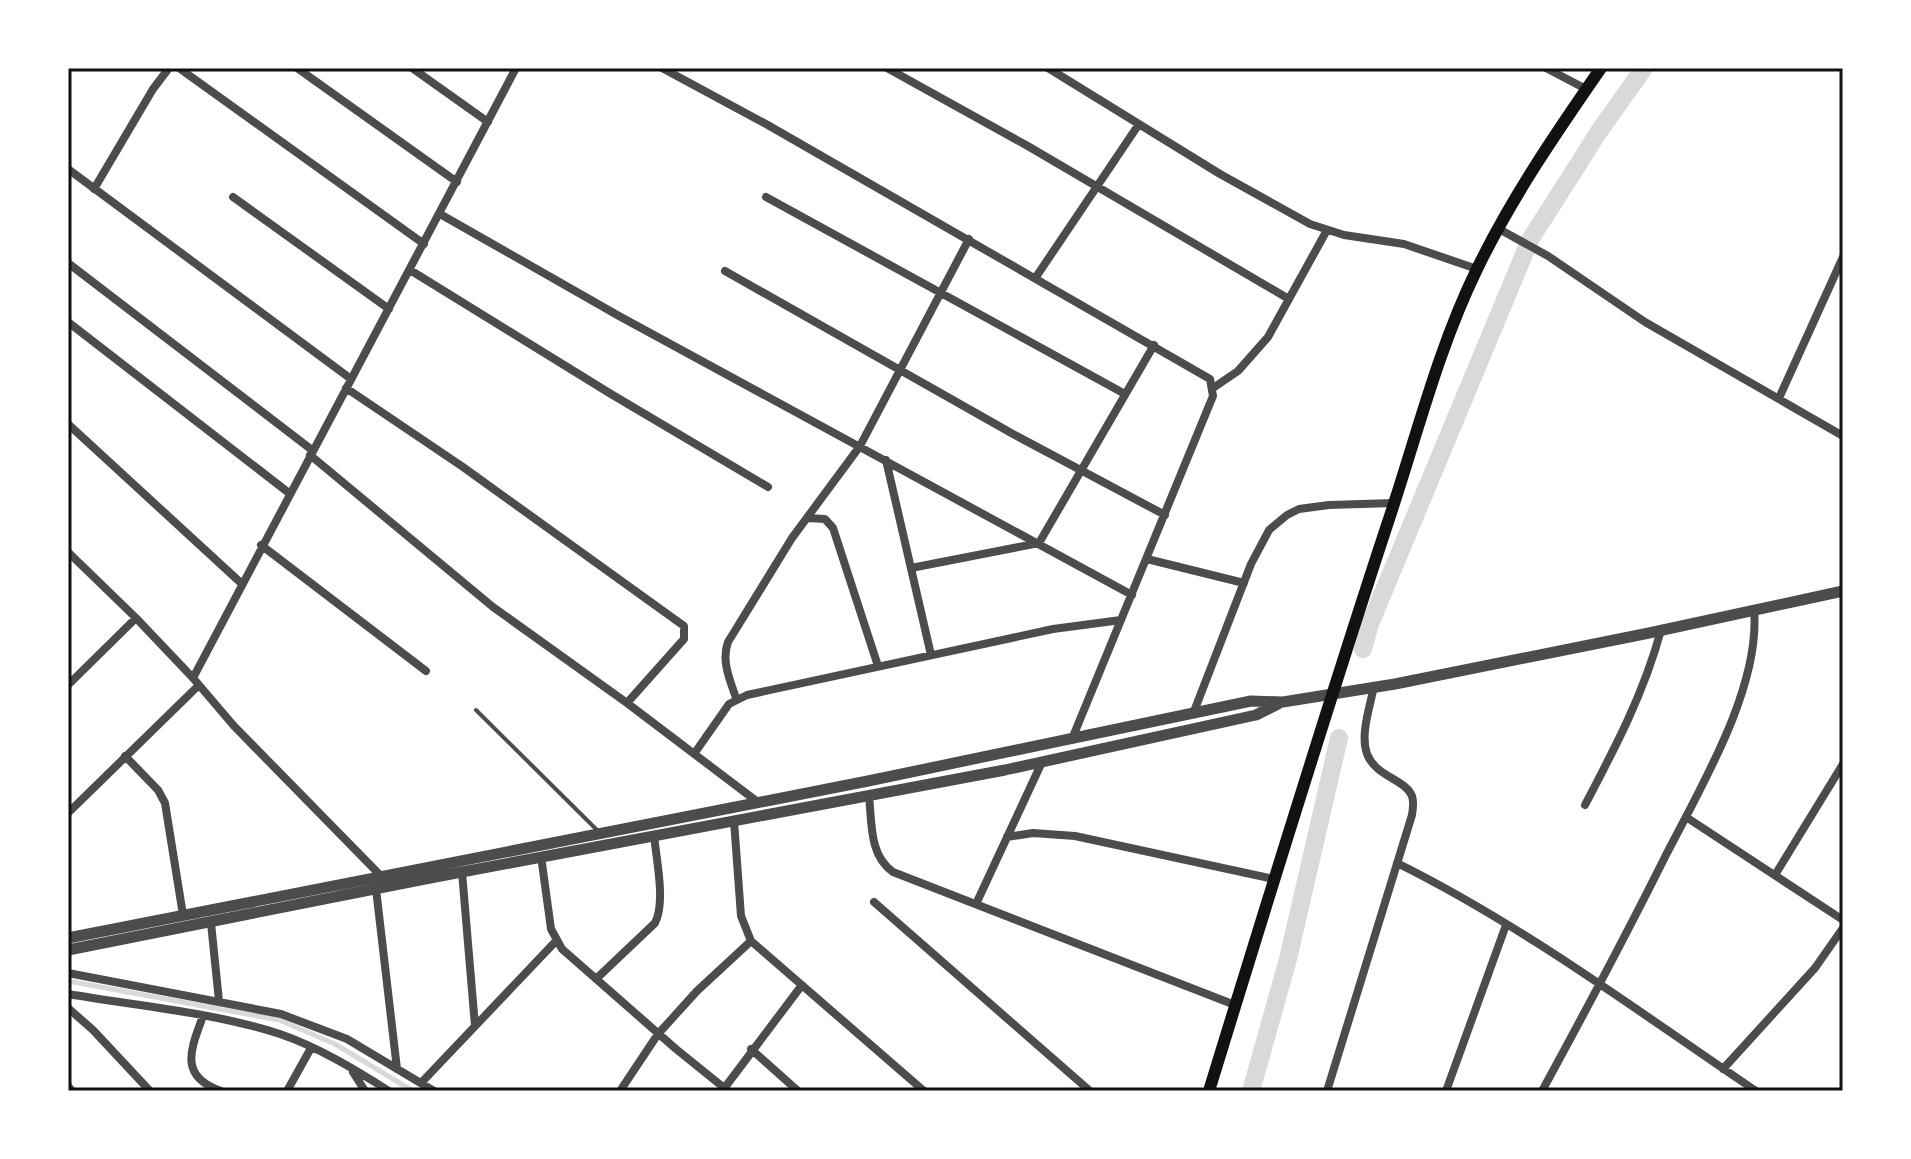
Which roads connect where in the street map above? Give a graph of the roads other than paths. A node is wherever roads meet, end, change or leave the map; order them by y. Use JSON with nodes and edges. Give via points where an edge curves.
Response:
{"nodes":[{"id":1,"x":169,"y":68,"type":"edge"},
{"id":2,"x":179,"y":68,"type":"edge"},
{"id":3,"x":297,"y":68,"type":"edge"},
{"id":4,"x":412,"y":68,"type":"edge"},
{"id":5,"x":516,"y":68,"type":"edge"},
{"id":6,"x":662,"y":68,"type":"edge"},
{"id":7,"x":887,"y":68,"type":"edge"},
{"id":8,"x":1048,"y":68,"type":"edge"},
{"id":9,"x":1546,"y":68,"type":"edge"},
{"id":10,"x":1601,"y":68,"type":"edge"},
{"id":11,"x":1586,"y":89,"type":"junction"},
{"id":12,"x":488,"y":122,"type":"junction"},
{"id":13,"x":1139,"y":124,"type":"junction"},
{"id":14,"x":68,"y":169,"type":"edge"},
{"id":15,"x":457,"y":182,"type":"junction"},
{"id":16,"x":1097,"y":187,"type":"junction"},
{"id":17,"x":94,"y":189,"type":"junction"},
{"id":18,"x":233,"y":197,"type":"dead end"},
{"id":19,"x":766,"y":197,"type":"dead end"},
{"id":20,"x":440,"y":214,"type":"junction"},
{"id":21,"x":1499,"y":229,"type":"junction"},
{"id":22,"x":1327,"y":230,"type":"junction"},
{"id":23,"x":969,"y":239,"type":"junction"},
{"id":24,"x":424,"y":244,"type":"junction"},
{"id":25,"x":1843,"y":257,"type":"edge"},
{"id":26,"x":68,"y":263,"type":"edge"},
{"id":27,"x":1477,"y":269,"type":"junction"},
{"id":28,"x":410,"y":270,"type":"junction"},
{"id":29,"x":725,"y":271,"type":"dead end"},
{"id":30,"x":1036,"y":277,"type":"junction"},
{"id":31,"x":940,"y":293,"type":"junction"},
{"id":32,"x":1289,"y":299,"type":"junction"},
{"id":33,"x":389,"y":309,"type":"junction"},
{"id":34,"x":68,"y":322,"type":"edge"},
{"id":35,"x":1154,"y":345,"type":"junction"},
{"id":36,"x":900,"y":370,"type":"junction"},
{"id":37,"x":351,"y":379,"type":"junction"},
{"id":38,"x":346,"y":388,"type":"junction"},
{"id":39,"x":1213,"y":388,"type":"junction"},
{"id":40,"x":1125,"y":394,"type":"junction"},
{"id":41,"x":1779,"y":398,"type":"junction"},
{"id":42,"x":68,"y":424,"type":"edge"},
{"id":43,"x":1843,"y":436,"type":"edge"},
{"id":44,"x":860,"y":446,"type":"junction"},
{"id":45,"x":311,"y":453,"type":"junction"},
{"id":46,"x":886,"y":460,"type":"junction"},
{"id":47,"x":1080,"y":469,"type":"junction"},
{"id":48,"x":768,"y":487,"type":"dead end"},
{"id":49,"x":289,"y":493,"type":"junction"},
{"id":50,"x":1394,"y":503,"type":"junction"},
{"id":51,"x":1165,"y":515,"type":"junction"},
{"id":52,"x":807,"y":518,"type":"junction"},
{"id":53,"x":1039,"y":543,"type":"junction"},
{"id":54,"x":261,"y":545,"type":"junction"},
{"id":55,"x":68,"y":552,"type":"edge"},
{"id":56,"x":1147,"y":559,"type":"junction"},
{"id":57,"x":911,"y":568,"type":"junction"},
{"id":58,"x":241,"y":583,"type":"junction"},
{"id":59,"x":1244,"y":583,"type":"junction"},
{"id":60,"x":1843,"y":591,"type":"edge"},
{"id":61,"x":1132,"y":595,"type":"junction"},
{"id":62,"x":1754,"y":610,"type":"junction"},
{"id":63,"x":136,"y":618,"type":"junction"},
{"id":64,"x":1121,"y":620,"type":"junction"},
{"id":65,"x":1661,"y":630,"type":"junction"},
{"id":66,"x":931,"y":655,"type":"junction"},
{"id":67,"x":878,"y":666,"type":"junction"},
{"id":68,"x":426,"y":671,"type":"dead end"},
{"id":69,"x":196,"y":681,"type":"junction"},
{"id":70,"x":68,"y":685,"type":"edge"},
{"id":71,"x":1374,"y":686,"type":"junction"},
{"id":72,"x":1331,"y":692,"type":"junction"},
{"id":73,"x":736,"y":698,"type":"junction"},
{"id":74,"x":1283,"y":702,"type":"junction"},
{"id":75,"x":627,"y":703,"type":"junction"},
{"id":76,"x":476,"y":710,"type":"dead end"},
{"id":77,"x":1193,"y":714,"type":"junction"},
{"id":78,"x":1072,"y":740,"type":"junction"},
{"id":79,"x":694,"y":754,"type":"junction"},
{"id":80,"x":125,"y":756,"type":"junction"},
{"id":81,"x":1042,"y":762,"type":"junction"},
{"id":82,"x":1843,"y":764,"type":"edge"},
{"id":83,"x":869,"y":796,"type":"junction"},
{"id":84,"x":759,"y":803,"type":"junction"},
{"id":85,"x":1585,"y":805,"type":"dead end"},
{"id":86,"x":68,"y":813,"type":"edge"},
{"id":87,"x":1686,"y":817,"type":"junction"},
{"id":88,"x":734,"y":821,"type":"junction"},
{"id":89,"x":600,"y":834,"type":"junction"},
{"id":90,"x":654,"y":835,"type":"junction"},
{"id":91,"x":1007,"y":837,"type":"junction"},
{"id":92,"x":541,"y":856,"type":"junction"},
{"id":93,"x":1397,"y":863,"type":"junction"},
{"id":94,"x":462,"y":872,"type":"junction"},
{"id":95,"x":1775,"y":875,"type":"junction"},
{"id":96,"x":381,"y":876,"type":"junction"},
{"id":97,"x":1274,"y":879,"type":"junction"},
{"id":98,"x":376,"y":889,"type":"junction"},
{"id":99,"x":874,"y":902,"type":"dead end"},
{"id":100,"x":976,"y":904,"type":"junction"},
{"id":101,"x":183,"y":915,"type":"junction"},
{"id":102,"x":1843,"y":920,"type":"edge"},
{"id":103,"x":211,"y":923,"type":"junction"},
{"id":104,"x":1506,"y":925,"type":"junction"},
{"id":105,"x":1843,"y":928,"type":"edge"},
{"id":106,"x":68,"y":938,"type":"edge"},
{"id":107,"x":556,"y":941,"type":"junction"},
{"id":108,"x":751,"y":941,"type":"junction"},
{"id":109,"x":68,"y":950,"type":"edge"},
{"id":110,"x":68,"y":973,"type":"edge"},
{"id":111,"x":596,"y":979,"type":"junction"},
{"id":112,"x":802,"y":985,"type":"junction"},
{"id":113,"x":1600,"y":985,"type":"junction"},
{"id":114,"x":68,"y":994,"type":"edge"},
{"id":115,"x":219,"y":1001,"type":"junction"},
{"id":116,"x":1235,"y":1005,"type":"junction"},
{"id":117,"x":68,"y":1008,"type":"edge"},
{"id":118,"x":203,"y":1016,"type":"junction"},
{"id":119,"x":475,"y":1026,"type":"junction"},
{"id":120,"x":658,"y":1034,"type":"junction"},
{"id":121,"x":311,"y":1048,"type":"junction"},
{"id":122,"x":751,"y":1049,"type":"junction"},
{"id":123,"x":350,"y":1068,"type":"junction"},
{"id":124,"x":397,"y":1069,"type":"junction"},
{"id":125,"x":1723,"y":1069,"type":"junction"},
{"id":126,"x":421,"y":1083,"type":"junction"},
{"id":127,"x":68,"y":1086,"type":"edge"},
{"id":128,"x":725,"y":1090,"type":"edge"},
{"id":129,"x":72,"y":1091,"type":"edge"},
{"id":130,"x":150,"y":1091,"type":"edge"},
{"id":131,"x":221,"y":1091,"type":"edge"},
{"id":132,"x":287,"y":1091,"type":"edge"},
{"id":133,"x":365,"y":1091,"type":"edge"},
{"id":134,"x":389,"y":1091,"type":"edge"},
{"id":135,"x":434,"y":1091,"type":"edge"},
{"id":136,"x":620,"y":1091,"type":"edge"},
{"id":137,"x":798,"y":1091,"type":"edge"},
{"id":138,"x":924,"y":1091,"type":"edge"},
{"id":139,"x":1090,"y":1091,"type":"edge"},
{"id":140,"x":1209,"y":1091,"type":"edge"},
{"id":141,"x":1327,"y":1091,"type":"edge"},
{"id":142,"x":1446,"y":1091,"type":"edge"},
{"id":143,"x":1542,"y":1091,"type":"edge"},
{"id":144,"x":1756,"y":1091,"type":"edge"}],
"edges":[{"from":1,"to":17,"type":"street"},
{"from":2,"to":24,"type":"street"},
{"from":3,"to":15,"type":"street"},
{"from":4,"to":12,"type":"street"},
{"from":5,"to":12,"type":"street"},
{"from":6,"to":23,"type":"street"},
{"from":7,"to":16,"type":"street"},
{"from":8,"to":13,"type":"street"},
{"from":9,"to":11,"type":"street"},
{"from":10,"to":11,"type":"main road"},
{"from":11,"to":21,"type":"main road"},
{"from":12,"to":15,"type":"street"},
{"from":13,"to":16,"type":"street"},
{"from":13,"to":22,"type":"street","via":[[1287,213]]},
{"from":14,"to":17,"type":"street"},
{"from":15,"to":20,"type":"street"},
{"from":16,"to":30,"type":"street"},
{"from":16,"to":32,"type":"street"},
{"from":17,"to":37,"type":"street"},
{"from":18,"to":33,"type":"street"},
{"from":19,"to":31,"type":"street"},
{"from":20,"to":24,"type":"street"},
{"from":20,"to":44,"type":"street"},
{"from":21,"to":27,"type":"main road"},
{"from":21,"to":41,"type":"street","via":[[1645,322]]},
{"from":22,"to":27,"type":"street","via":[[1404,244]]},
{"from":22,"to":32,"type":"street"},
{"from":23,"to":30,"type":"street"},
{"from":23,"to":31,"type":"street"},
{"from":24,"to":28,"type":"street"},
{"from":25,"to":41,"type":"street"},
{"from":26,"to":45,"type":"street"},
{"from":27,"to":50,"type":"main road","via":[[1438,362]]},
{"from":28,"to":33,"type":"street"},
{"from":28,"to":48,"type":"street"},
{"from":29,"to":36,"type":"street"},
{"from":30,"to":35,"type":"street"},
{"from":31,"to":36,"type":"street"},
{"from":31,"to":40,"type":"street"},
{"from":32,"to":39,"type":"street","via":[[1252,358]]},
{"from":33,"to":37,"type":"street"},
{"from":34,"to":49,"type":"street"},
{"from":35,"to":39,"type":"street","via":[[1203,373]]},
{"from":35,"to":40,"type":"street"},
{"from":36,"to":44,"type":"street"},
{"from":36,"to":47,"type":"street"},
{"from":37,"to":38,"type":"street"},
{"from":38,"to":45,"type":"street"},
{"from":38,"to":75,"type":"street","via":[[684,626],[684,639]]},
{"from":39,"to":51,"type":"street"},
{"from":40,"to":47,"type":"street"},
{"from":41,"to":43,"type":"street"},
{"from":42,"to":58,"type":"street"},
{"from":44,"to":46,"type":"street"},
{"from":44,"to":52,"type":"street"},
{"from":45,"to":49,"type":"street"},
{"from":45,"to":75,"type":"street","via":[[493,607]]},
{"from":46,"to":53,"type":"street"},
{"from":46,"to":57,"type":"street"},
{"from":47,"to":51,"type":"street"},
{"from":47,"to":53,"type":"street"},
{"from":49,"to":54,"type":"street"},
{"from":50,"to":59,"type":"street","via":[[1329,505],[1287,515],[1261,542]]},
{"from":50,"to":72,"type":"main road"},
{"from":51,"to":56,"type":"street"},
{"from":52,"to":67,"type":"street","via":[[825,519],[833,528]]},
{"from":52,"to":73,"type":"street","via":[[724,651]]},
{"from":53,"to":57,"type":"street"},
{"from":53,"to":61,"type":"street"},
{"from":54,"to":58,"type":"street"},
{"from":54,"to":68,"type":"street"},
{"from":55,"to":63,"type":"street"},
{"from":56,"to":59,"type":"street"},
{"from":56,"to":61,"type":"street"},
{"from":57,"to":66,"type":"street"},
{"from":58,"to":69,"type":"street"},
{"from":59,"to":77,"type":"street"},
{"from":60,"to":62,"type":"street"},
{"from":61,"to":64,"type":"street"},
{"from":62,"to":65,"type":"street"},
{"from":62,"to":87,"type":"street","via":[[1757,633],[1739,700]]},
{"from":63,"to":69,"type":"street"},
{"from":63,"to":70,"type":"street"},
{"from":64,"to":66,"type":"street"},
{"from":64,"to":78,"type":"street"},
{"from":65,"to":71,"type":"street"},
{"from":65,"to":85,"type":"street","via":[[1629,721]]},
{"from":66,"to":67,"type":"street"},
{"from":67,"to":73,"type":"street"},
{"from":69,"to":80,"type":"street"},
{"from":69,"to":96,"type":"street"},
{"from":71,"to":72,"type":"street"},
{"from":71,"to":93,"type":"street","via":[[1365,735],[1368,755],[1381,773],[1412,796],[1412,815]]},
{"from":72,"to":74,"type":"street"},
{"from":72,"to":97,"type":"main road"},
{"from":73,"to":79,"type":"street"},
{"from":74,"to":77,"type":"street","via":[[1251,701]]},
{"from":74,"to":81,"type":"street","via":[[1256,715]]},
{"from":75,"to":79,"type":"street"},
{"from":76,"to":89,"type":"lane"},
{"from":77,"to":78,"type":"street"},
{"from":78,"to":84,"type":"street"},
{"from":79,"to":84,"type":"street"},
{"from":80,"to":86,"type":"street"},
{"from":80,"to":101,"type":"street","via":[[165,803]]},
{"from":81,"to":83,"type":"street"},
{"from":81,"to":91,"type":"street"},
{"from":82,"to":95,"type":"street"},
{"from":83,"to":88,"type":"street"},
{"from":83,"to":100,"type":"street","via":[[881,864]]},
{"from":84,"to":89,"type":"street"},
{"from":87,"to":95,"type":"street"},
{"from":87,"to":113,"type":"street"},
{"from":88,"to":90,"type":"street"},
{"from":88,"to":108,"type":"street","via":[[741,916]]},
{"from":89,"to":96,"type":"street"},
{"from":90,"to":92,"type":"street"},
{"from":90,"to":111,"type":"street","via":[[659,916]]},
{"from":91,"to":97,"type":"street","via":[[1075,836]]},
{"from":91,"to":100,"type":"street"},
{"from":92,"to":94,"type":"street"},
{"from":92,"to":107,"type":"street"},
{"from":93,"to":104,"type":"street"},
{"from":93,"to":141,"type":"street"},
{"from":94,"to":98,"type":"street"},
{"from":94,"to":119,"type":"street"},
{"from":95,"to":102,"type":"street"},
{"from":96,"to":101,"type":"street"},
{"from":97,"to":116,"type":"main road"},
{"from":98,"to":103,"type":"street"},
{"from":98,"to":124,"type":"street"},
{"from":99,"to":139,"type":"street"},
{"from":100,"to":116,"type":"street"},
{"from":101,"to":106,"type":"street"},
{"from":103,"to":109,"type":"street"},
{"from":103,"to":115,"type":"street"},
{"from":104,"to":113,"type":"street"},
{"from":104,"to":142,"type":"street"},
{"from":105,"to":125,"type":"street","via":[[1815,968]]},
{"from":107,"to":111,"type":"street"},
{"from":107,"to":119,"type":"street"},
{"from":108,"to":112,"type":"street"},
{"from":108,"to":120,"type":"street"},
{"from":110,"to":115,"type":"street"},
{"from":111,"to":120,"type":"street"},
{"from":112,"to":122,"type":"street"},
{"from":112,"to":138,"type":"street"},
{"from":113,"to":125,"type":"street"},
{"from":113,"to":143,"type":"street"},
{"from":114,"to":118,"type":"street"},
{"from":115,"to":124,"type":"street","via":[[316,1026]]},
{"from":116,"to":140,"type":"main road"},
{"from":117,"to":130,"type":"street"},
{"from":118,"to":121,"type":"street","via":[[283,1035]]},
{"from":118,"to":131,"type":"street","via":[[190,1063],[196,1074]]},
{"from":119,"to":126,"type":"street"},
{"from":120,"to":128,"type":"street"},
{"from":120,"to":136,"type":"street"},
{"from":121,"to":123,"type":"street"},
{"from":121,"to":132,"type":"street"},
{"from":122,"to":128,"type":"street"},
{"from":122,"to":137,"type":"street"},
{"from":123,"to":133,"type":"street"},
{"from":123,"to":134,"type":"street"},
{"from":124,"to":126,"type":"street"},
{"from":125,"to":144,"type":"street"},
{"from":126,"to":135,"type":"street"},
{"from":127,"to":129,"type":"street"}]}
